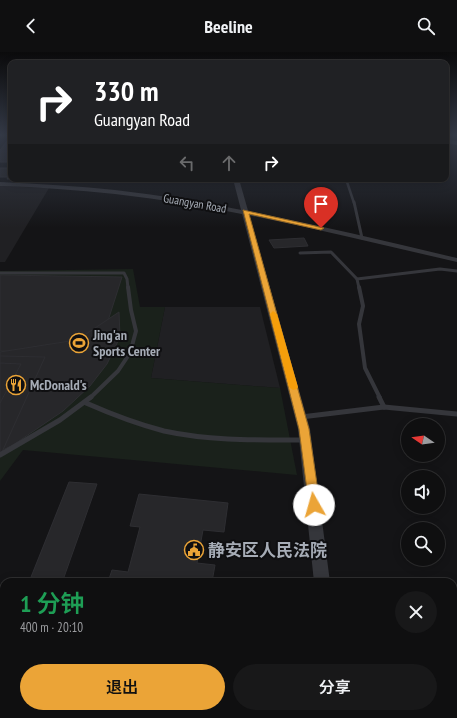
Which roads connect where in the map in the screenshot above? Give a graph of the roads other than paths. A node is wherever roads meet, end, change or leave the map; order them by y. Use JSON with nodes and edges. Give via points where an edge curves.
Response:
{"nodes":[{"id":1,"x":237,"y":182,"type":"edge"},
{"id":2,"x":347,"y":182,"type":"edge"},
{"id":3,"x":0,"y":184,"type":"edge"},
{"id":4,"x":245,"y":211,"type":"junction"},
{"id":5,"x":362,"y":238,"type":"junction"},
{"id":6,"x":300,"y":252,"type":"dead end"},
{"id":7,"x":457,"y":260,"type":"edge"},
{"id":8,"x":457,"y":271,"type":"edge"},
{"id":9,"x":0,"y":273,"type":"edge"},
{"id":10,"x":357,"y":279,"type":"junction"},
{"id":11,"x":86,"y":403,"type":"junction"},
{"id":12,"x":384,"y":407,"type":"junction"},
{"id":13,"x":457,"y":414,"type":"edge"},
{"id":14,"x":301,"y":417,"type":"junction"},
{"id":15,"x":306,"y":440,"type":"junction"},
{"id":16,"x":0,"y":455,"type":"edge"},
{"id":17,"x":322,"y":578,"type":"edge"}],
"edges":[{"from":1,"to":4,"type":"street"},
{"from":2,"to":5,"type":"lane"},
{"from":3,"to":4,"type":"street","name":"Guangyan Road","via":[[79,187]]},
{"from":4,"to":5,"type":"street","name":"Guangyan Road"},
{"from":4,"to":14,"type":"street"},
{"from":5,"to":7,"type":"street","name":"Guangyan Road"},
{"from":6,"to":10,"type":"lane","via":[[331,252]]},
{"from":8,"to":10,"type":"lane","via":[[440,269]]},
{"from":9,"to":11,"type":"lane","via":[[124,273],[136,332],[129,356]]},
{"from":10,"to":12,"type":"lane","via":[[363,306],[359,324],[365,368]]},
{"from":11,"to":15,"type":"lane","via":[[134,422],[175,433],[226,440]]},
{"from":11,"to":16,"type":"lane"},
{"from":12,"to":13,"type":"lane"},
{"from":12,"to":14,"type":"lane"},
{"from":14,"to":15,"type":"street"},
{"from":15,"to":17,"type":"street"}]}
